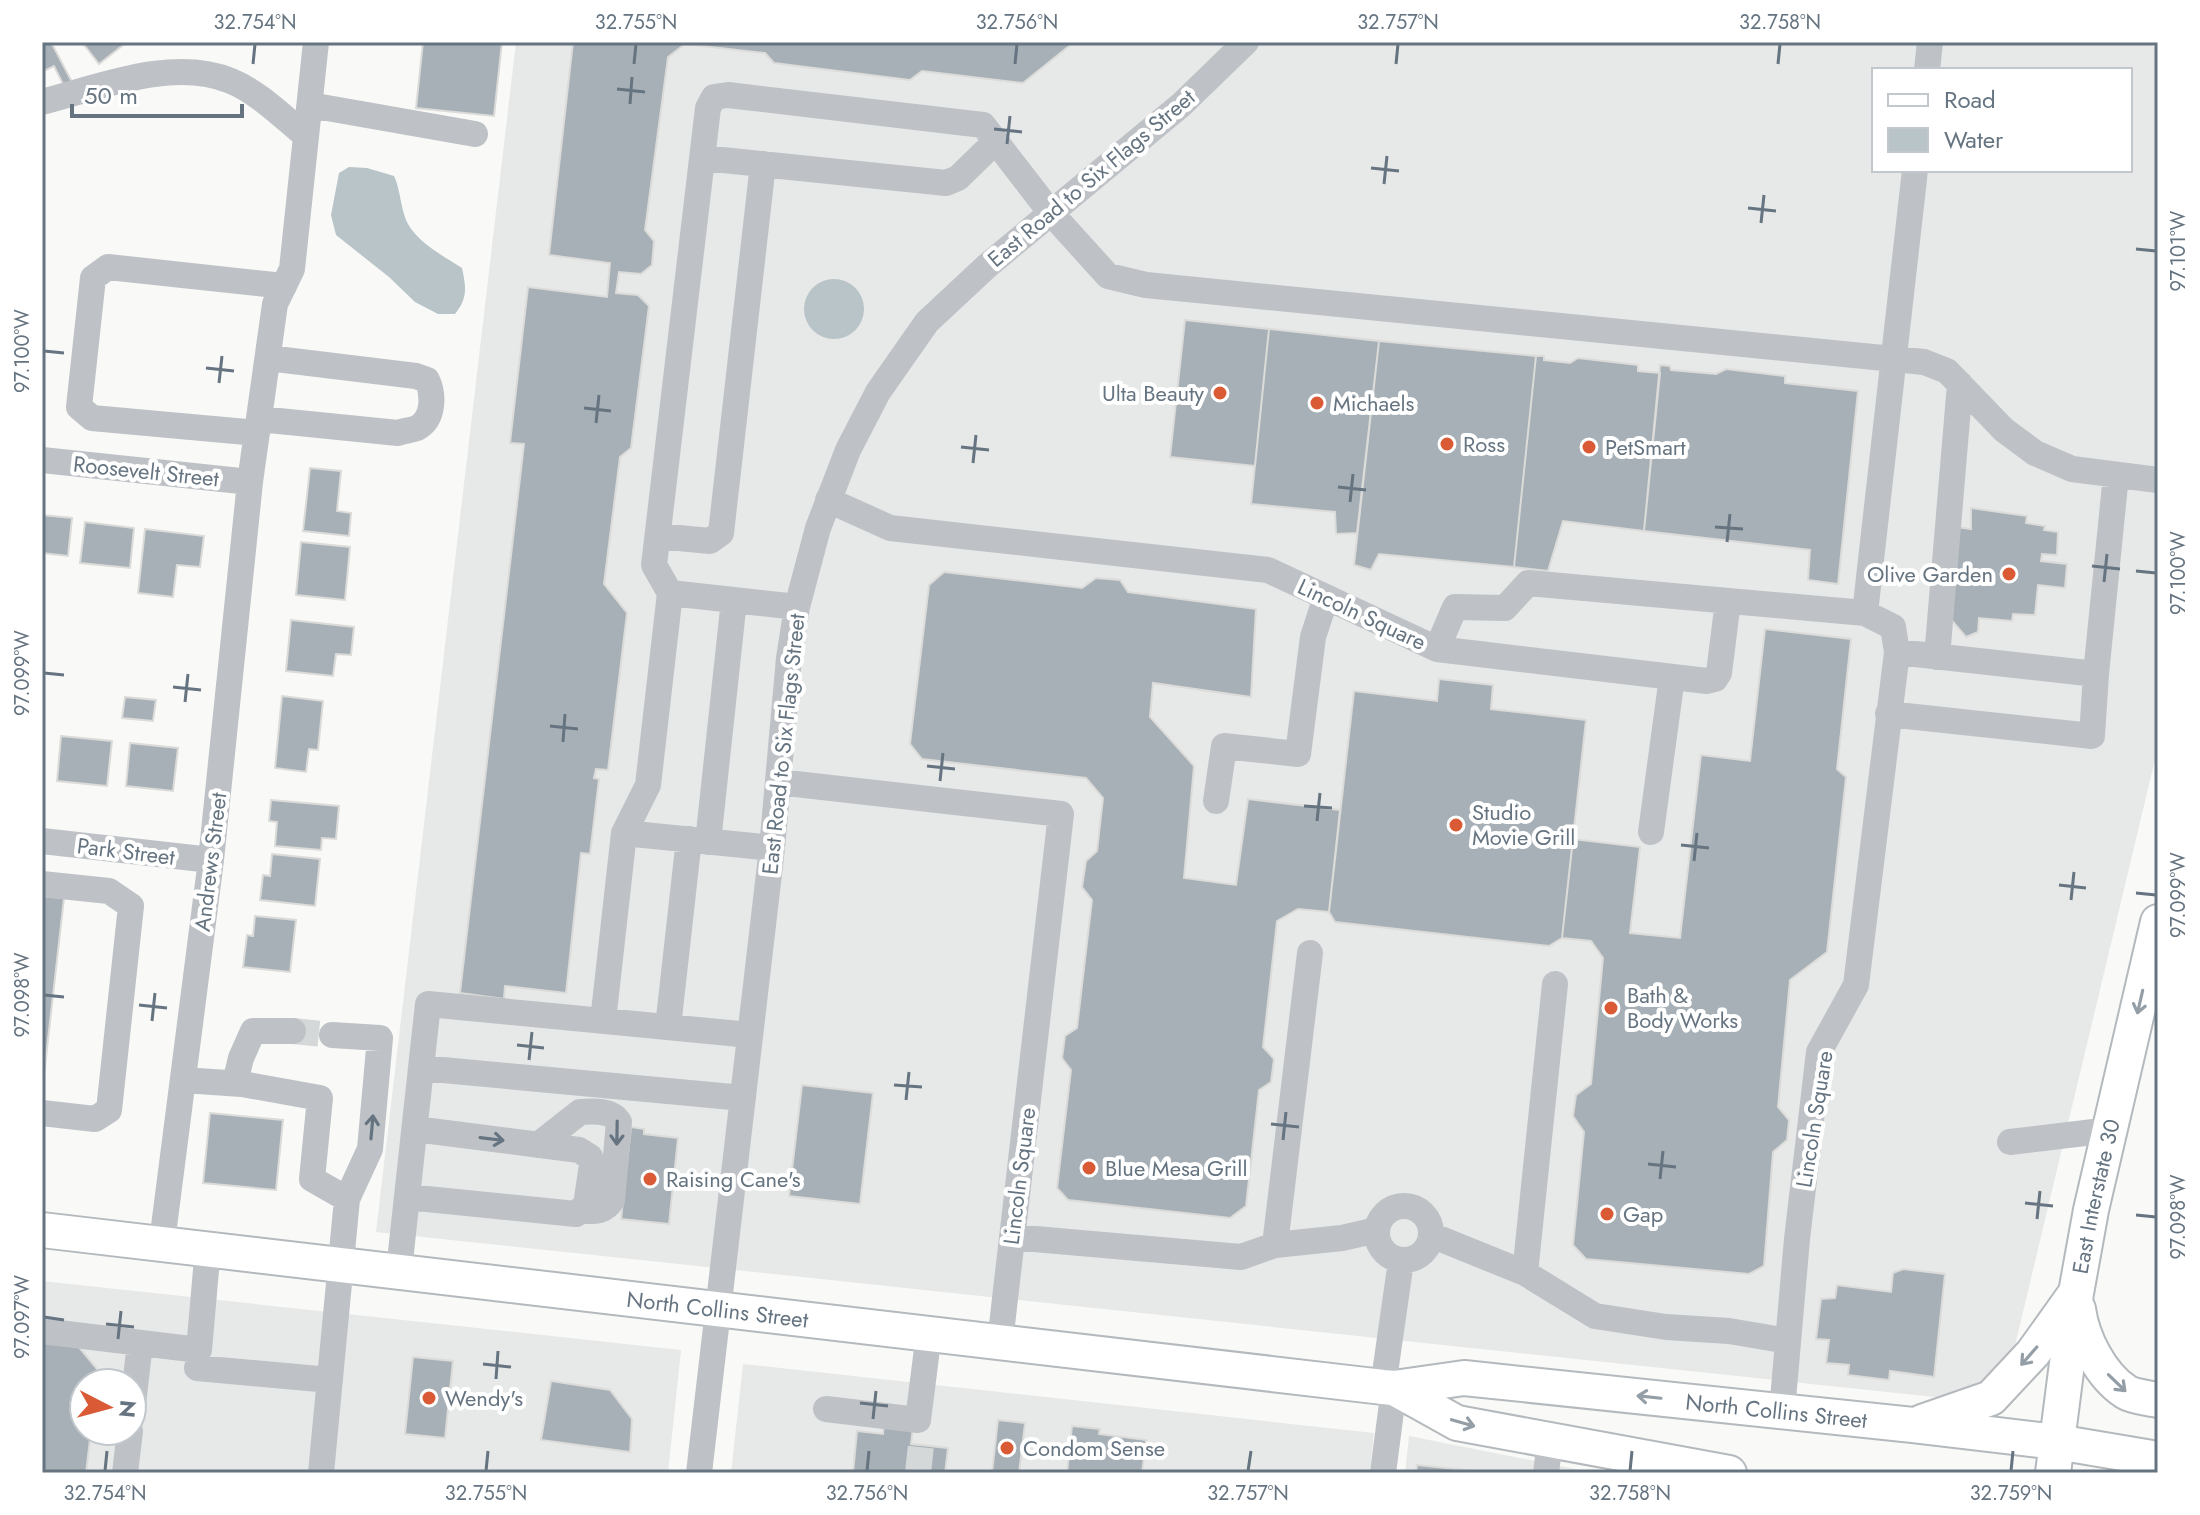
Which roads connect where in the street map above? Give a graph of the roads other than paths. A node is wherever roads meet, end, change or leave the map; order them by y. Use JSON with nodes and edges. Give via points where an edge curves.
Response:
{"nodes":[{"id":1,"x":316,"y":42,"type":"edge"},
{"id":2,"x":1246,"y":42,"type":"edge"},
{"id":3,"x":1930,"y":42,"type":"edge"},
{"id":4,"x":1927,"y":68,"type":"edge"},
{"id":5,"x":42,"y":102,"type":"edge"},
{"id":6,"x":310,"y":105,"type":"junction"},
{"id":7,"x":475,"y":134,"type":"dead end"},
{"id":8,"x":306,"y":136,"type":"junction"},
{"id":9,"x":996,"y":141,"type":"junction"},
{"id":10,"x":703,"y":158,"type":"junction"},
{"id":11,"x":763,"y":164,"type":"junction"},
{"id":12,"x":1915,"y":172,"type":"edge"},
{"id":13,"x":1051,"y":213,"type":"junction"},
{"id":14,"x":284,"y":286,"type":"junction"},
{"id":15,"x":268,"y":358,"type":"junction"},
{"id":16,"x":1892,"y":358,"type":"junction"},
{"id":17,"x":1960,"y":384,"type":"junction"},
{"id":18,"x":258,"y":426,"type":"junction"},
{"id":19,"x":42,"y":460,"type":"edge"},
{"id":20,"x":2116,"y":475,"type":"junction"},
{"id":21,"x":2158,"y":480,"type":"edge"},
{"id":22,"x":250,"y":482,"type":"junction"},
{"id":23,"x":828,"y":500,"type":"junction"},
{"id":24,"x":658,"y":536,"type":"junction"},
{"id":25,"x":670,"y":593,"type":"junction"},
{"id":26,"x":1326,"y":597,"type":"junction"},
{"id":27,"x":734,"y":600,"type":"junction"},
{"id":28,"x":1728,"y":601,"type":"junction"},
{"id":29,"x":797,"y":607,"type":"junction"},
{"id":30,"x":1865,"y":613,"type":"junction"},
{"id":31,"x":1437,"y":649,"type":"junction"},
{"id":32,"x":1897,"y":652,"type":"junction"},
{"id":33,"x":1937,"y":657,"type":"junction"},
{"id":34,"x":2096,"y":674,"type":"junction"},
{"id":35,"x":1672,"y":677,"type":"junction"},
{"id":36,"x":1888,"y":714,"type":"junction"},
{"id":37,"x":778,"y":782,"type":"junction"},
{"id":38,"x":1216,"y":801,"type":"dead end"},
{"id":39,"x":1651,"y":832,"type":"dead end"},
{"id":40,"x":624,"y":833,"type":"junction"},
{"id":41,"x":699,"y":840,"type":"junction"},
{"id":42,"x":42,"y":841,"type":"edge"},
{"id":43,"x":772,"y":848,"type":"junction"},
{"id":44,"x":211,"y":860,"type":"junction"},
{"id":45,"x":42,"y":884,"type":"edge"},
{"id":46,"x":2158,"y":922,"type":"edge"},
{"id":47,"x":1310,"y":953,"type":"dead end"},
{"id":48,"x":1555,"y":984,"type":"dead end"},
{"id":49,"x":603,"y":1021,"type":"junction"},
{"id":50,"x":668,"y":1027,"type":"junction"},
{"id":51,"x":293,"y":1031,"type":"tunnel mouth"},
{"id":52,"x":332,"y":1035,"type":"tunnel mouth"},
{"id":53,"x":750,"y":1035,"type":"junction"},
{"id":54,"x":421,"y":1068,"type":"junction"},
{"id":55,"x":183,"y":1080,"type":"junction"},
{"id":56,"x":235,"y":1083,"type":"junction"},
{"id":57,"x":743,"y":1098,"type":"junction"},
{"id":58,"x":42,"y":1113,"type":"edge"},
{"id":59,"x":415,"y":1129,"type":"junction"},
{"id":60,"x":2110,"y":1130,"type":"junction"},
{"id":61,"x":2010,"y":1142,"type":"dead end"},
{"id":62,"x":538,"y":1145,"type":"junction"},
{"id":63,"x":407,"y":1197,"type":"junction"},
{"id":64,"x":347,"y":1199,"type":"junction"},
{"id":65,"x":583,"y":1211,"type":"junction"},
{"id":66,"x":42,"y":1230,"type":"edge"},
{"id":67,"x":1377,"y":1230,"type":"junction"},
{"id":68,"x":1431,"y":1235,"type":"junction"},
{"id":69,"x":1012,"y":1237,"type":"junction"},
{"id":70,"x":162,"y":1242,"type":"junction"},
{"id":71,"x":1275,"y":1245,"type":"junction"},
{"id":72,"x":208,"y":1247,"type":"junction"},
{"id":73,"x":1401,"y":1261,"type":"junction"},
{"id":74,"x":340,"y":1263,"type":"junction"},
{"id":75,"x":399,"y":1270,"type":"junction"},
{"id":76,"x":1525,"y":1273,"type":"junction"},
{"id":77,"x":2076,"y":1293,"type":"junction"},
{"id":78,"x":718,"y":1308,"type":"junction"},
{"id":79,"x":42,"y":1331,"type":"edge"},
{"id":80,"x":929,"y":1333,"type":"junction"},
{"id":81,"x":1788,"y":1341,"type":"junction"},
{"id":82,"x":1000,"y":1342,"type":"junction"},
{"id":83,"x":140,"y":1343,"type":"junction"},
{"id":84,"x":137,"y":1367,"type":"edge"},
{"id":85,"x":197,"y":1368,"type":"dead end"},
{"id":86,"x":330,"y":1380,"type":"junction"},
{"id":87,"x":1388,"y":1388,"type":"junction"},
{"id":88,"x":2158,"y":1400,"type":"edge"},
{"id":89,"x":826,"y":1409,"type":"dead end"},
{"id":90,"x":1782,"y":1411,"type":"junction"},
{"id":91,"x":1913,"y":1425,"type":"junction"},
{"id":92,"x":128,"y":1447,"type":"edge"},
{"id":93,"x":1548,"y":1457,"type":"edge"},
{"id":94,"x":2055,"y":1458,"type":"edge"},
{"id":95,"x":2142,"y":1458,"type":"edge"},
{"id":96,"x":1617,"y":1463,"type":"edge"},
{"id":97,"x":125,"y":1473,"type":"edge"},
{"id":98,"x":321,"y":1473,"type":"edge"},
{"id":99,"x":699,"y":1473,"type":"edge"},
{"id":100,"x":1383,"y":1473,"type":"edge"},
{"id":101,"x":1729,"y":1473,"type":"edge"}],
"edges":[{"from":1,"to":6,"type":"street","name":"Andrews Street"},
{"from":2,"to":13,"type":"street","name":"East Road to Six Flags Street","via":[[1181,105]]},
{"from":3,"to":4,"type":"street"},
{"from":5,"to":8,"type":"street","via":[[160,73],[197,71],[232,81]]},
{"from":6,"to":7,"type":"street"},
{"from":6,"to":8,"type":"street","name":"Andrews Street"},
{"from":8,"to":14,"type":"street","name":"Andrews Street","via":[[292,269]]},
{"from":9,"to":10,"type":"street","via":[[983,125],[728,95],[714,97],[708,108]]},
{"from":9,"to":11,"type":"street","via":[[946,183]]},
{"from":9,"to":13,"type":"street"},
{"from":10,"to":11,"type":"street"},
{"from":10,"to":24,"type":"street"},
{"from":11,"to":24,"type":"street","via":[[721,533],[710,541]]},
{"from":12,"to":16,"type":"street"},
{"from":13,"to":16,"type":"street","via":[[1108,276],[1146,285]]},
{"from":13,"to":23,"type":"street","name":"East Road to Six Flags Street","via":[[927,322],[878,392]]},
{"from":14,"to":15,"type":"street","name":"Andrews Street","via":[[275,304]]},
{"from":14,"to":18,"type":"street","via":[[108,267],[93,278],[79,407],[92,418]]},
{"from":15,"to":18,"type":"street","name":"Andrews Street"},
{"from":15,"to":18,"type":"street","via":[[416,376],[427,380],[433,392],[430,414],[419,427],[398,433]]},
{"from":16,"to":17,"type":"street","via":[[1924,362],[1947,371]]},
{"from":16,"to":30,"type":"street"},
{"from":17,"to":20,"type":"street","via":[[2004,430],[2035,453],[2072,469]]},
{"from":17,"to":33,"type":"street"},
{"from":18,"to":22,"type":"street","name":"Andrews Street"},
{"from":19,"to":22,"type":"street","name":"Roosevelt Street"},
{"from":20,"to":21,"type":"street"},
{"from":20,"to":34,"type":"street"},
{"from":22,"to":44,"type":"street","name":"Andrews Street"},
{"from":23,"to":26,"type":"street","name":"Lincoln Square","via":[[890,528],[1268,570]]},
{"from":23,"to":29,"type":"street","name":"East Road to Six Flags Street"},
{"from":24,"to":25,"type":"street","via":[[654,565]]},
{"from":25,"to":27,"type":"street"},
{"from":25,"to":40,"type":"street","via":[[648,785]]},
{"from":26,"to":31,"type":"street","name":"Lincoln Square"},
{"from":26,"to":38,"type":"street","via":[[1313,637],[1298,754],[1224,746]]},
{"from":27,"to":29,"type":"street"},
{"from":27,"to":41,"type":"street"},
{"from":28,"to":30,"type":"street","name":"Lincoln Square"},
{"from":28,"to":31,"type":"street","name":"Lincoln Square","via":[[1528,583],[1505,608],[1455,607]]},
{"from":28,"to":35,"type":"street","via":[[1715,679]]},
{"from":29,"to":37,"type":"street","name":"East Road to Six Flags Street"},
{"from":30,"to":32,"type":"street","via":[[1893,627]]},
{"from":31,"to":35,"type":"street"},
{"from":32,"to":33,"type":"street"},
{"from":32,"to":36,"type":"street","name":"Lincoln Square"},
{"from":33,"to":34,"type":"street"},
{"from":34,"to":36,"type":"street","via":[[2092,736]]},
{"from":35,"to":39,"type":"street"},
{"from":36,"to":81,"type":"street","name":"Lincoln Square","via":[[1856,985],[1819,1052]]},
{"from":37,"to":43,"type":"street","name":"East Road to Six Flags Street"},
{"from":37,"to":69,"type":"street","name":"Lincoln Square","via":[[1061,814]]},
{"from":40,"to":41,"type":"street"},
{"from":40,"to":49,"type":"street"},
{"from":41,"to":43,"type":"street"},
{"from":41,"to":50,"type":"street"},
{"from":42,"to":44,"type":"street","name":"Park Street"},
{"from":43,"to":53,"type":"street","name":"East Road to Six Flags Street"},
{"from":44,"to":55,"type":"street","name":"Andrews Street"},
{"from":45,"to":58,"type":"street","via":[[109,891],[131,906],[109,1110],[95,1119]]},
{"from":46,"to":60,"type":"main road","name":"East Interstate 30","one_way":true},
{"from":47,"to":71,"type":"street"},
{"from":48,"to":76,"type":"street"},
{"from":49,"to":50,"type":"street"},
{"from":49,"to":54,"type":"street","via":[[428,1004]]},
{"from":50,"to":53,"type":"street"},
{"from":51,"to":56,"type":"street","via":[[253,1031]]},
{"from":64,"to":52,"type":"street","one_way":true,"via":[[370,1149],[380,1038]]},
{"from":53,"to":57,"type":"street","name":"East Road to Six Flags Street"},
{"from":54,"to":57,"type":"street"},
{"from":54,"to":59,"type":"street"},
{"from":55,"to":56,"type":"street"},
{"from":55,"to":70,"type":"street","name":"Andrews Street"},
{"from":56,"to":64,"type":"street","via":[[320,1098],[312,1179]]},
{"from":57,"to":78,"type":"street","name":"East Road to Six Flags Street"},
{"from":59,"to":62,"type":"street","one_way":true},
{"from":59,"to":63,"type":"street"},
{"from":60,"to":61,"type":"street"},
{"from":60,"to":77,"type":"main road","name":"East Interstate 30"},
{"from":62,"to":65,"type":"street","via":[[579,1150],[590,1157]]},
{"from":62,"to":65,"type":"street","one_way":true,"via":[[580,1112],[616,1117],[612,1200],[601,1210]]},
{"from":63,"to":65,"type":"street","via":[[569,1215]]},
{"from":63,"to":75,"type":"street"},
{"from":64,"to":74,"type":"street"},
{"from":66,"to":70,"type":"main road","name":"North Collins Street"},
{"from":67,"to":68,"type":"street","via":[[1384,1215],[1407,1206],[1428,1219]]},
{"from":67,"to":71,"type":"street"},
{"from":67,"to":73,"type":"street","via":[[1380,1247]]},
{"from":68,"to":73,"type":"street","via":[[1425,1252]]},
{"from":68,"to":76,"type":"street"},
{"from":69,"to":71,"type":"street","via":[[1241,1257]]},
{"from":69,"to":82,"type":"street","name":"Lincoln Square"},
{"from":70,"to":72,"type":"main road","name":"North Collins Street"},
{"from":72,"to":74,"type":"main road","name":"North Collins Street"},
{"from":72,"to":83,"type":"street","via":[[199,1350]]},
{"from":73,"to":87,"type":"street"},
{"from":74,"to":75,"type":"main road","name":"North Collins Street"},
{"from":74,"to":86,"type":"street"},
{"from":75,"to":78,"type":"main road","name":"North Collins Street"},
{"from":76,"to":81,"type":"street","via":[[1595,1316]]},
{"from":77,"to":88,"type":"main road","one_way":true,"via":[[2081,1327],[2102,1368],[2128,1393]]},
{"from":77,"to":91,"type":"main road","one_way":true,"via":[[2033,1353],[1991,1398]]},
{"from":77,"to":94,"type":"main road","name":"East Interstate 30"},
{"from":78,"to":80,"type":"main road","name":"North Collins Street"},
{"from":78,"to":99,"type":"street","name":"East Road to Six Flags Street"},
{"from":79,"to":83,"type":"street"},
{"from":80,"to":82,"type":"main road","name":"North Collins Street"},
{"from":80,"to":89,"type":"street","via":[[920,1433]]},
{"from":81,"to":90,"type":"street","name":"Lincoln Square"},
{"from":82,"to":87,"type":"main road","name":"North Collins Street"},
{"from":83,"to":84,"type":"street"},
{"from":85,"to":86,"type":"street"},
{"from":86,"to":98,"type":"street"},
{"from":90,"to":87,"type":"main road","name":"North Collins Street","one_way":true,"via":[[1464,1378]]},
{"from":87,"to":93,"type":"main road","name":"North Collins Street","one_way":true,"via":[[1457,1423]]},
{"from":87,"to":100,"type":"street"},
{"from":90,"to":91,"type":"main road","name":"North Collins Street"},
{"from":91,"to":94,"type":"main road","name":"North Collins Street"},
{"from":92,"to":97,"type":"street"},
{"from":93,"to":96,"type":"main road","name":"North Collins Street"},
{"from":94,"to":95,"type":"main road","name":"North Collins Street"},
{"from":96,"to":101,"type":"main road","name":"North Collins Street"}]}
